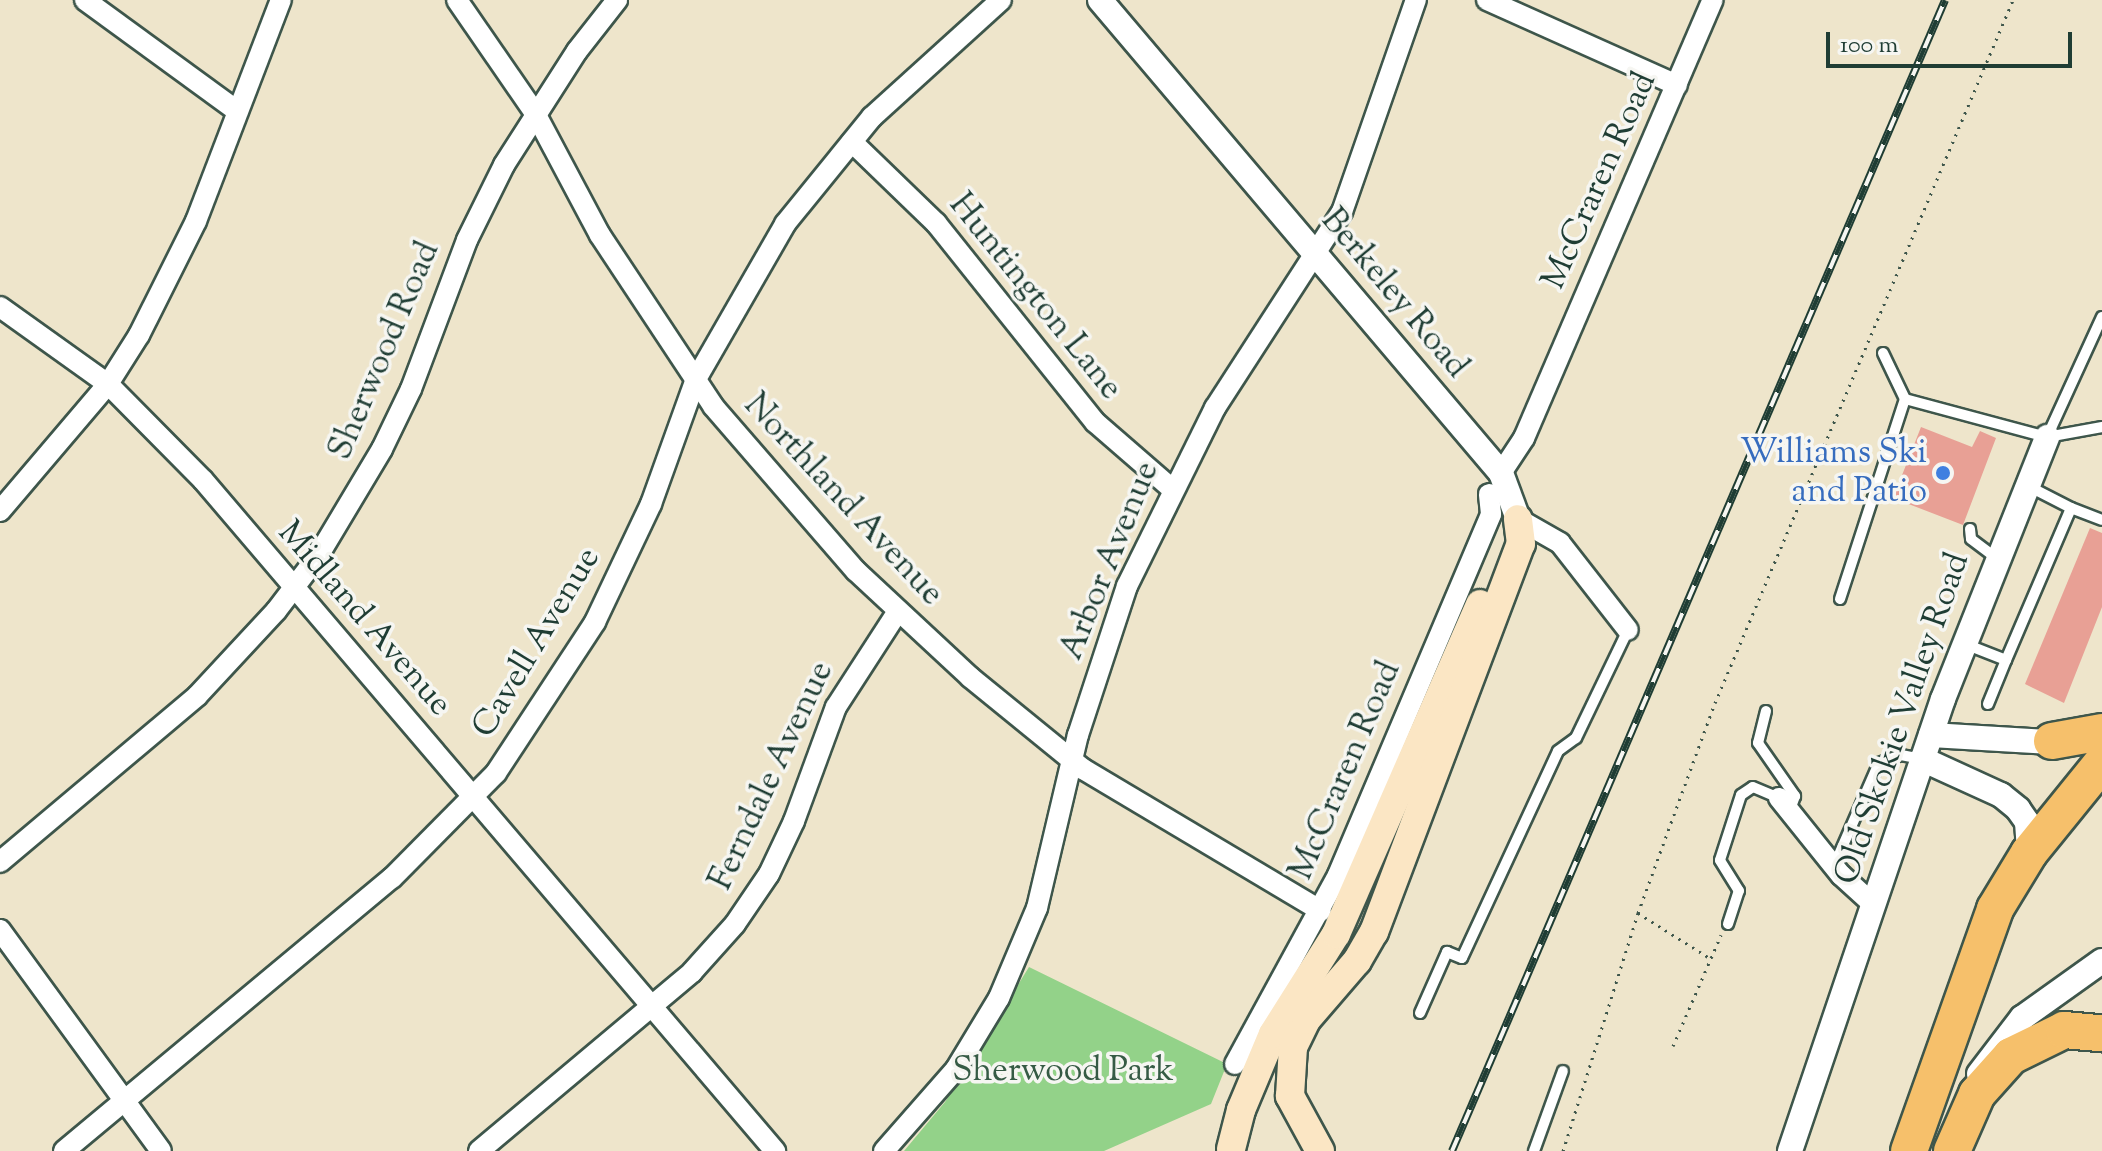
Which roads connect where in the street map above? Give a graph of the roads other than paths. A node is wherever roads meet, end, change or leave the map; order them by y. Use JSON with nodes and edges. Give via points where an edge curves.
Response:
{"nodes":[{"id":1,"x":85,"y":0,"type":"edge"},
{"id":2,"x":281,"y":0,"type":"edge"},
{"id":3,"x":457,"y":0,"type":"edge"},
{"id":4,"x":617,"y":0,"type":"edge"},
{"id":5,"x":1001,"y":0,"type":"edge"},
{"id":6,"x":1100,"y":0,"type":"edge"},
{"id":7,"x":1416,"y":0,"type":"edge"},
{"id":8,"x":1487,"y":0,"type":"edge"},
{"id":9,"x":1713,"y":0,"type":"edge"},
{"id":10,"x":1677,"y":85,"type":"junction"},
{"id":11,"x":236,"y":110,"type":"junction"},
{"id":12,"x":535,"y":113,"type":"junction"},
{"id":13,"x":852,"y":142,"type":"junction"},
{"id":14,"x":1317,"y":256,"type":"junction"},
{"id":15,"x":0,"y":307,"type":"edge"},
{"id":16,"x":2102,"y":317,"type":"edge"},
{"id":17,"x":1883,"y":353,"type":"dead end"},
{"id":18,"x":696,"y":379,"type":"junction"},
{"id":19,"x":108,"y":384,"type":"junction"},
{"id":20,"x":1905,"y":399,"type":"junction"},
{"id":21,"x":2102,"y":427,"type":"edge"},
{"id":22,"x":2047,"y":437,"type":"junction"},
{"id":23,"x":1495,"y":484,"type":"junction"},
{"id":24,"x":2025,"y":484,"type":"junction"},
{"id":25,"x":1171,"y":488,"type":"junction"},
{"id":26,"x":2071,"y":508,"type":"junction"},
{"id":27,"x":0,"y":511,"type":"edge"},
{"id":28,"x":1518,"y":519,"type":"junction"},
{"id":29,"x":2102,"y":520,"type":"edge"},
{"id":30,"x":1970,"y":529,"type":"dead end"},
{"id":31,"x":1995,"y":557,"type":"junction"},
{"id":32,"x":295,"y":587,"type":"junction"},
{"id":33,"x":1840,"y":599,"type":"dead end"},
{"id":34,"x":898,"y":611,"type":"junction"},
{"id":35,"x":1628,"y":630,"type":"joint"},
{"id":36,"x":1963,"y":643,"type":"junction"},
{"id":37,"x":2006,"y":660,"type":"junction"},
{"id":38,"x":1988,"y":704,"type":"dead end"},
{"id":39,"x":1766,"y":711,"type":"dead end"},
{"id":40,"x":2102,"y":732,"type":"edge"},
{"id":41,"x":1931,"y":735,"type":"junction"},
{"id":42,"x":2052,"y":741,"type":"junction"},
{"id":43,"x":1922,"y":759,"type":"junction"},
{"id":44,"x":1074,"y":760,"type":"junction"},
{"id":45,"x":2102,"y":762,"type":"edge"},
{"id":46,"x":474,"y":797,"type":"junction"},
{"id":47,"x":1785,"y":804,"type":"junction"},
{"id":48,"x":2029,"y":853,"type":"junction"},
{"id":49,"x":0,"y":862,"type":"edge"},
{"id":50,"x":1834,"y":866,"type":"junction"},
{"id":51,"x":1874,"y":905,"type":"junction"},
{"id":52,"x":1321,"y":911,"type":"junction"},
{"id":53,"x":1728,"y":924,"type":"dead end"},
{"id":54,"x":0,"y":930,"type":"edge"},
{"id":55,"x":2102,"y":961,"type":"edge"},
{"id":56,"x":651,"y":1006,"type":"junction"},
{"id":57,"x":1420,"y":1013,"type":"dead end"},
{"id":58,"x":2102,"y":1033,"type":"edge"},
{"id":59,"x":1235,"y":1064,"type":"dead end"},
{"id":60,"x":1563,"y":1071,"type":"dead end"},
{"id":61,"x":126,"y":1099,"type":"junction"},
{"id":62,"x":1957,"y":1136,"type":"edge"},
{"id":63,"x":1231,"y":1149,"type":"dead end"},
{"id":64,"x":64,"y":1151,"type":"edge"},
{"id":65,"x":161,"y":1151,"type":"edge"},
{"id":66,"x":479,"y":1151,"type":"edge"},
{"id":67,"x":775,"y":1151,"type":"edge"},
{"id":68,"x":884,"y":1151,"type":"edge"},
{"id":69,"x":1320,"y":1151,"type":"edge"},
{"id":70,"x":1534,"y":1151,"type":"edge"},
{"id":71,"x":1790,"y":1151,"type":"edge"},
{"id":72,"x":1909,"y":1151,"type":"edge"}],
"edges":[{"from":1,"to":11,"type":"street"},
{"from":2,"to":11,"type":"street"},
{"from":3,"to":12,"type":"street","name":"Northland Avenue"},
{"from":4,"to":12,"type":"street","name":"Sherwood Road"},
{"from":5,"to":13,"type":"street","name":"Cavell Avenue","via":[[922,67]]},
{"from":6,"to":14,"type":"street","name":"Berkeley Road"},
{"from":7,"to":14,"type":"street","name":"Arbor Avenue","via":[[1389,69],[1362,166]]},
{"from":8,"to":10,"type":"street"},
{"from":9,"to":10,"type":"street","name":"McCraren Road"},
{"from":10,"to":23,"type":"street","name":"McCraren Road","via":[[1524,438]]},
{"from":11,"to":19,"type":"street","via":[[175,266]]},
{"from":12,"to":18,"type":"street","name":"Northland Avenue","via":[[600,235]]},
{"from":12,"to":32,"type":"street","name":"Sherwood Road","via":[[467,240],[382,449],[349,509]]},
{"from":13,"to":18,"type":"street","name":"Cavell Avenue","via":[[785,224]]},
{"from":13,"to":25,"type":"street","name":"Huntington Lane","via":[[945,234],[1095,422]]},
{"from":14,"to":23,"type":"street","name":"Berkeley Road"},
{"from":14,"to":25,"type":"street","name":"Arbor Avenue","via":[[1267,325]]},
{"from":15,"to":19,"type":"street","name":"Midland Avenue"},
{"from":16,"to":22,"type":"lane","name":"Old Skokie Valley Road"},
{"from":17,"to":20,"type":"lane"},
{"from":18,"to":34,"type":"street","name":"Northland Avenue","via":[[806,517]]},
{"from":18,"to":46,"type":"street","name":"Cavell Avenue","via":[[651,504],[595,622],[504,761]]},
{"from":19,"to":27,"type":"street"},
{"from":19,"to":32,"type":"street","name":"Midland Avenue","via":[[203,480]]},
{"from":20,"to":22,"type":"lane"},
{"from":20,"to":33,"type":"lane"},
{"from":21,"to":22,"type":"lane"},
{"from":22,"to":24,"type":"street","name":"Old Skokie Valley Road"},
{"from":23,"to":28,"type":"street","name":"Berkeley Road"},
{"from":23,"to":52,"type":"street","name":"McCraren Road","via":[[1491,514]]},
{"from":24,"to":26,"type":"lane"},
{"from":24,"to":31,"type":"street","name":"Old Skokie Valley Road"},
{"from":25,"to":44,"type":"street","name":"Arbor Avenue","via":[[1127,586]]},
{"from":26,"to":29,"type":"lane"},
{"from":26,"to":37,"type":"lane"},
{"from":28,"to":35,"type":"street","via":[[1560,543]]},
{"from":28,"to":63,"type":"main road","via":[[1336,934],[1273,1034]]},
{"from":28,"to":69,"type":"main road","via":[[1521,544],[1374,932],[1357,961],[1306,1020],[1293,1047],[1290,1096]]},
{"from":30,"to":31,"type":"lane","via":[[1971,539]]},
{"from":31,"to":36,"type":"street","name":"Old Skokie Valley Road"},
{"from":32,"to":46,"type":"street","name":"Midland Avenue"},
{"from":32,"to":49,"type":"street","name":"Sherwood Road","via":[[197,696]]},
{"from":34,"to":44,"type":"street","name":"Northland Avenue"},
{"from":34,"to":56,"type":"street","name":"Ferndale Avenue","via":[[836,707],[769,874],[720,943]]},
{"from":35,"to":57,"type":"lane","via":[[1576,738],[1558,751],[1462,958],[1447,952]]},
{"from":36,"to":37,"type":"lane"},
{"from":36,"to":41,"type":"street","name":"Old Skokie Valley Road"},
{"from":37,"to":38,"type":"lane"},
{"from":39,"to":47,"type":"lane","via":[[1758,743],[1795,796]]},
{"from":40,"to":42,"type":"highway"},
{"from":41,"to":42,"type":"street","via":[[1980,742]]},
{"from":41,"to":43,"type":"street","name":"Old Skokie Valley Road"},
{"from":42,"to":45,"type":"street"},
{"from":43,"to":48,"type":"street","via":[[2001,795],[2018,809],[2027,822]]},
{"from":43,"to":50,"type":"lane","via":[[1901,755],[1879,763]]},
{"from":43,"to":51,"type":"street","name":"Old Skokie Valley Road"},
{"from":44,"to":52,"type":"street","name":"Northland Avenue","via":[[1212,850]]},
{"from":44,"to":68,"type":"street","name":"Arbor Avenue","via":[[1037,908],[999,998],[956,1069]]},
{"from":45,"to":48,"type":"highway"},
{"from":46,"to":56,"type":"street","name":"Midland Avenue"},
{"from":46,"to":61,"type":"street","name":"Cavell Avenue","via":[[392,878]]},
{"from":47,"to":50,"type":"street"},
{"from":47,"to":53,"type":"lane","via":[[1753,787],[1741,795],[1720,860],[1739,891]]},
{"from":48,"to":72,"type":"highway","via":[[1982,936]]},
{"from":50,"to":51,"type":"street"},
{"from":51,"to":71,"type":"street","name":"Old Skokie Valley Road"},
{"from":52,"to":59,"type":"street","name":"McCraren Road","via":[[1273,988]]},
{"from":54,"to":61,"type":"street"},
{"from":55,"to":62,"type":"street","via":[[2022,1018],[1997,1044],[1979,1074]]},
{"from":56,"to":66,"type":"street","name":"Ferndale Avenue"},
{"from":56,"to":67,"type":"street","name":"Midland Avenue"},
{"from":58,"to":62,"type":"highway","via":[[2064,1030],[2028,1043],[1995,1071]]},
{"from":60,"to":70,"type":"lane"},
{"from":61,"to":64,"type":"street","name":"Cavell Avenue"},
{"from":61,"to":65,"type":"street"}]}
